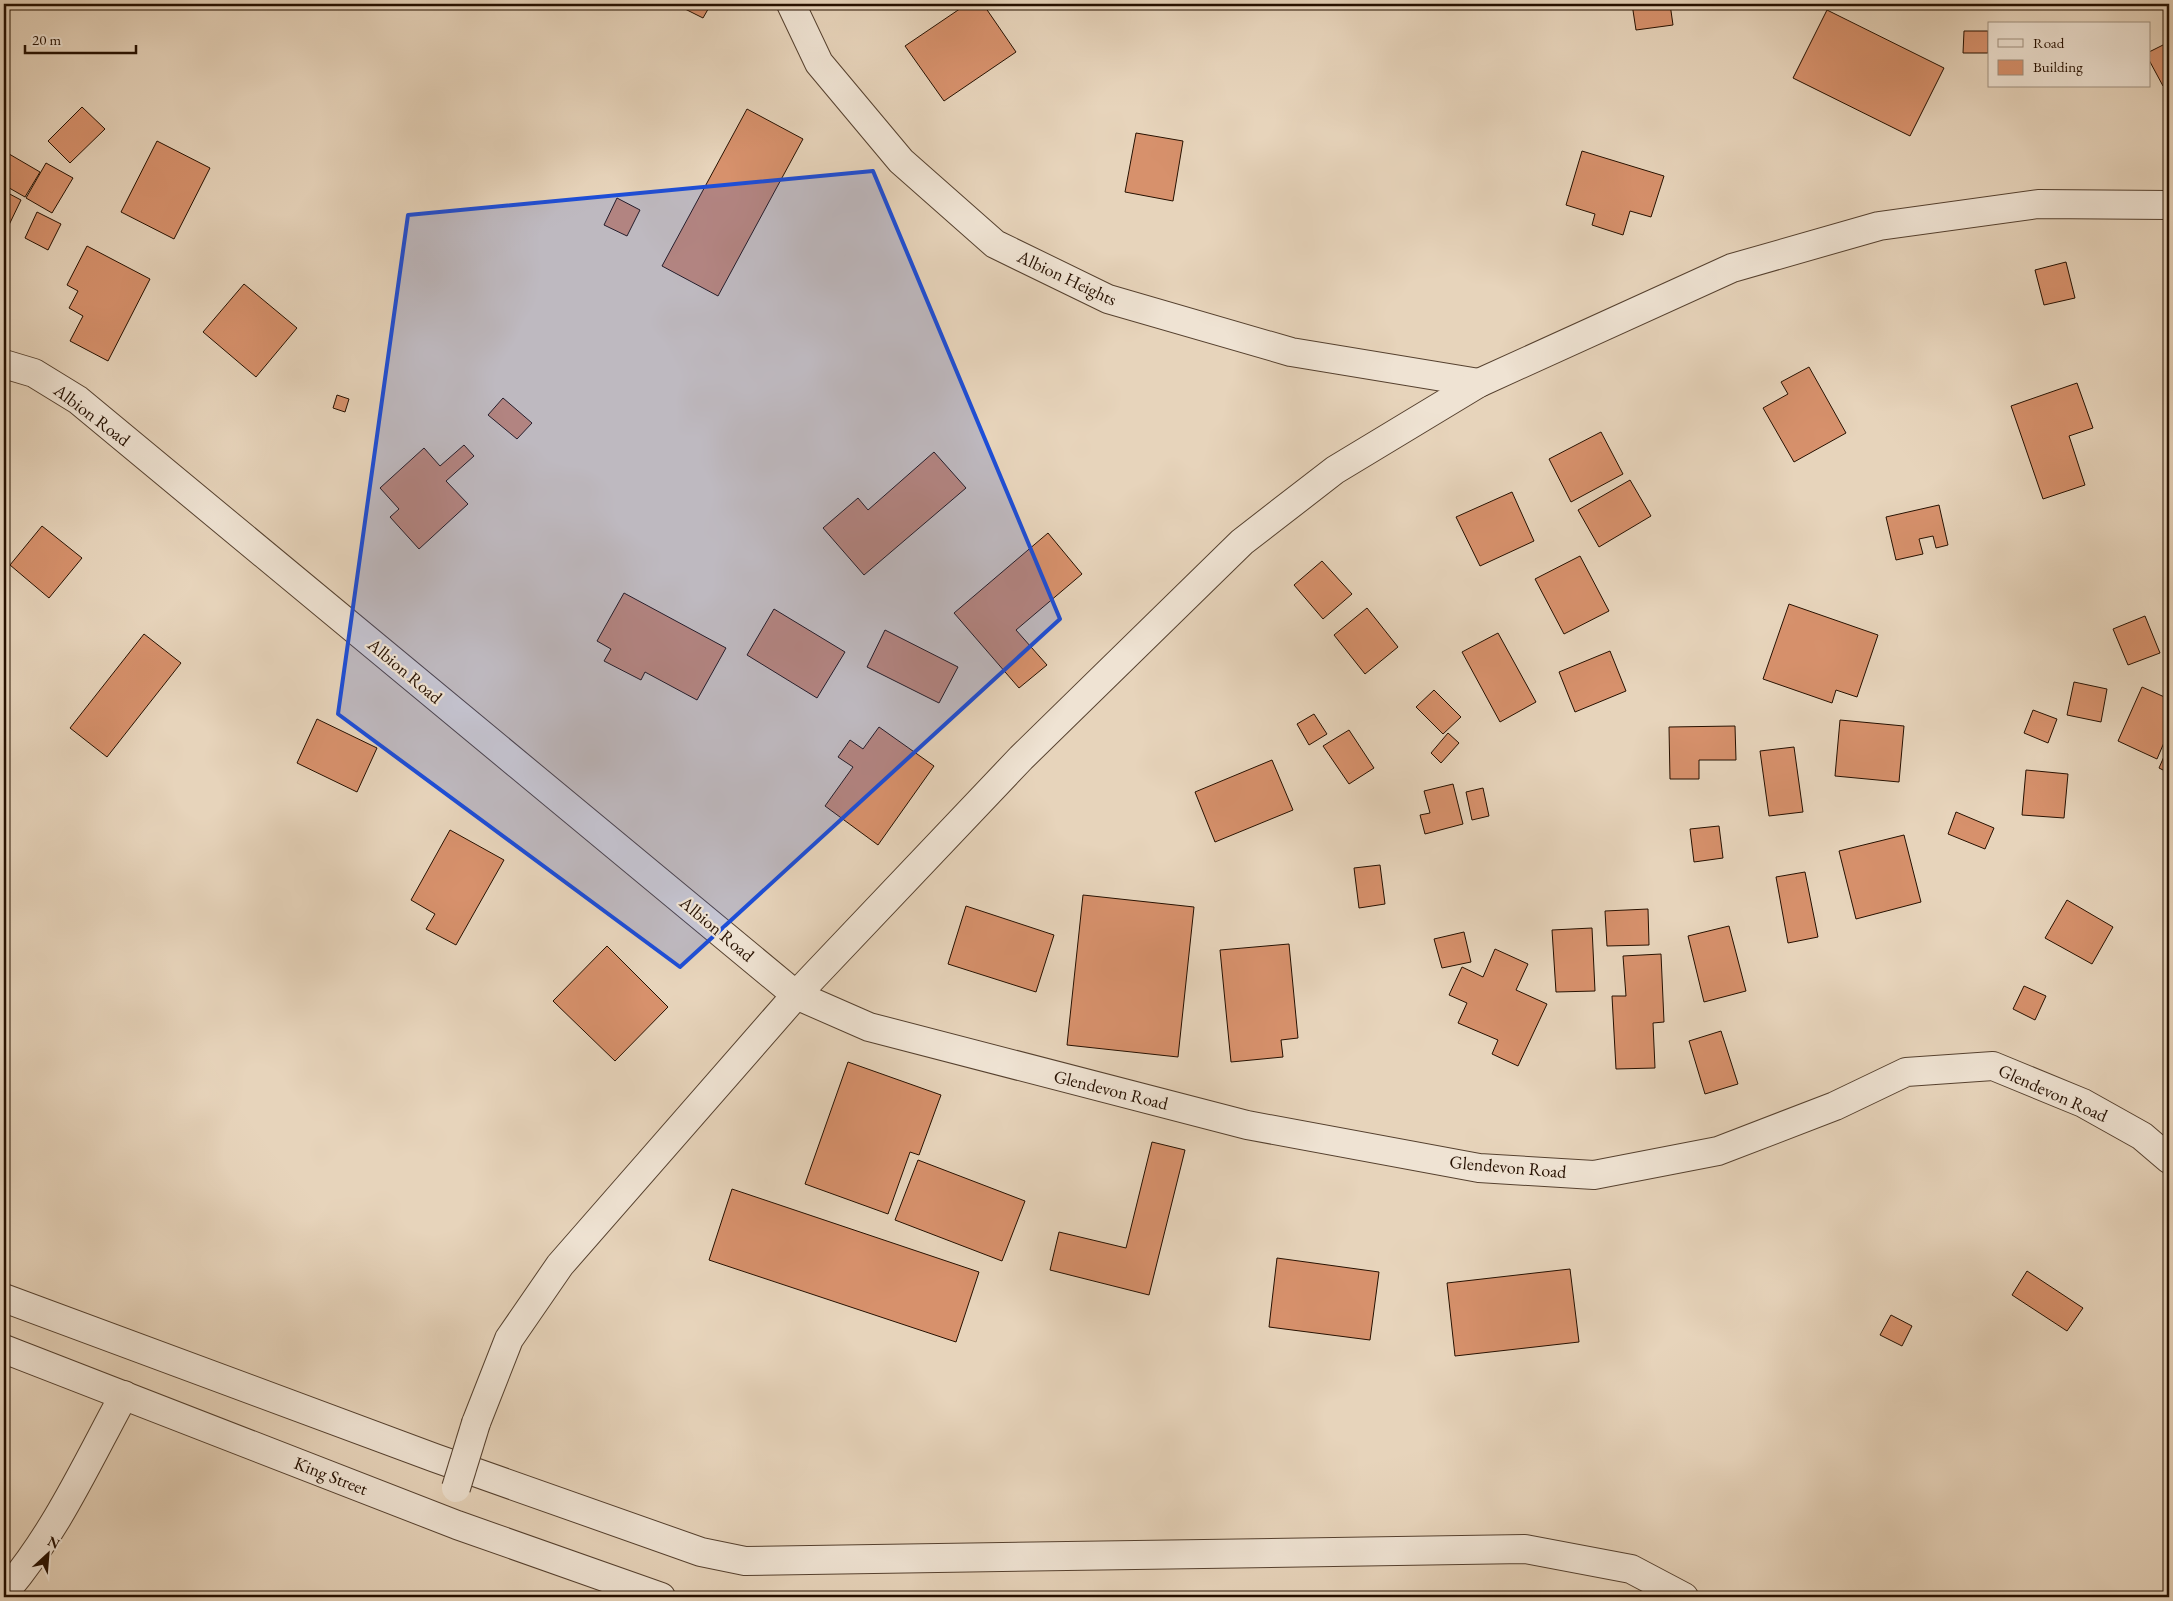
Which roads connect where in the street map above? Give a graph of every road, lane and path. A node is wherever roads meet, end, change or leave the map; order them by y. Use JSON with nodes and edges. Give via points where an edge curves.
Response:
{"nodes":[{"id":1,"x":791,"y":4,"type":"edge"},
{"id":2,"x":2169,"y":205,"type":"edge"},
{"id":3,"x":4,"y":364,"type":"edge"},
{"id":4,"x":1479,"y":384,"type":"junction"},
{"id":5,"x":796,"y":995,"type":"junction"},
{"id":6,"x":2169,"y":1159,"type":"edge"},
{"id":7,"x":4,"y":1298,"type":"edge"},
{"id":8,"x":4,"y":1348,"type":"edge"},
{"id":9,"x":124,"y":1395,"type":"junction"},
{"id":10,"x":457,"y":1525,"type":"junction"},
{"id":11,"x":4,"y":1593,"type":"edge"},
{"id":12,"x":662,"y":1597,"type":"edge"},
{"id":13,"x":1684,"y":1597,"type":"edge"}],
"edges":[{"from":1,"to":4,"type":"street","name":"Albion Heights","via":[[818,62],[901,161],[995,244],[1108,299],[1291,352]]},
{"from":2,"to":4,"type":"street","via":[[2038,204],[1879,226],[1732,268]]},
{"from":3,"to":5,"type":"street","name":"Albion Road","via":[[34,373],[78,400]]},
{"from":4,"to":5,"type":"street","via":[[1335,470],[1242,542],[1021,758]]},
{"from":5,"to":6,"type":"street","name":"Glendevon Road","via":[[869,1027],[1238,1122],[1479,1168],[1594,1175],[1718,1150],[1835,1106],[1906,1072],[1993,1066],[2083,1103],[2142,1136]]},
{"from":5,"to":10,"type":"street","bridge":true,"via":[[560,1265],[509,1339],[476,1423],[456,1488]]},
{"from":7,"to":13,"type":"street","via":[[435,1458],[701,1552],[745,1561],[1525,1549],[1631,1569]]},
{"from":8,"to":9,"type":"street","name":"King Street"},
{"from":9,"to":10,"type":"street","name":"King Street"},
{"from":9,"to":11,"type":"street","via":[[60,1515]]},
{"from":10,"to":12,"type":"street","name":"King Street"}]}
